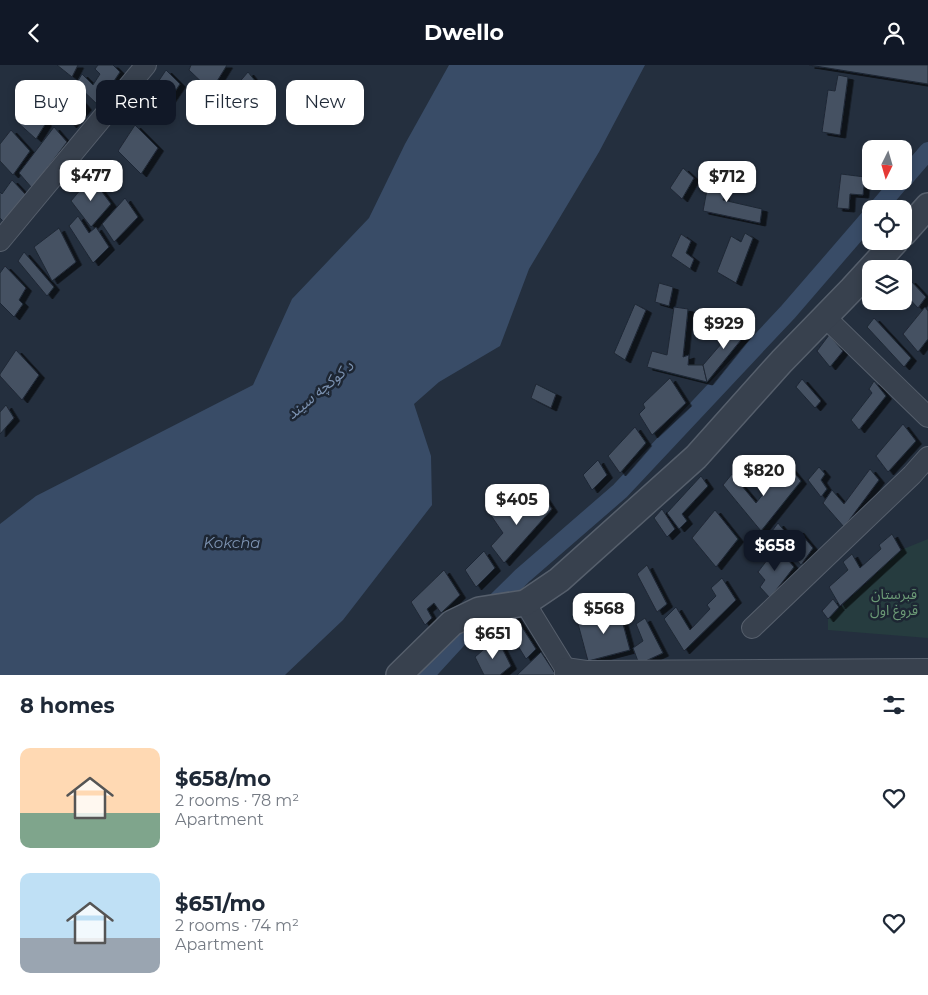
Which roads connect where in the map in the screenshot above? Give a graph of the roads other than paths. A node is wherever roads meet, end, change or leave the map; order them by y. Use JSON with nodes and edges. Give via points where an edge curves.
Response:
{"nodes":[{"id":1,"x":146,"y":65,"type":"edge"},
{"id":2,"x":928,"y":206,"type":"edge"},
{"id":3,"x":912,"y":224,"type":"edge"},
{"id":4,"x":0,"y":241,"type":"edge"},
{"id":5,"x":888,"y":250,"type":"edge"},
{"id":6,"x":825,"y":317,"type":"junction"},
{"id":7,"x":928,"y":417,"type":"edge"},
{"id":8,"x":928,"y":457,"type":"edge"},
{"id":9,"x":525,"y":603,"type":"junction"},
{"id":10,"x":752,"y":628,"type":"dead end"},
{"id":11,"x":928,"y":669,"type":"edge"},
{"id":12,"x":565,"y":671,"type":"edge"},
{"id":13,"x":399,"y":675,"type":"edge"}],
"edges":[{"from":1,"to":4,"type":"street"},
{"from":2,"to":3,"type":"street"},
{"from":5,"to":6,"type":"street"},
{"from":6,"to":7,"type":"street"},
{"from":6,"to":9,"type":"street","via":[[696,457],[559,580]]},
{"from":8,"to":10,"type":"street"},
{"from":9,"to":12,"type":"street"},
{"from":9,"to":13,"type":"street","via":[[479,610],[452,623]]},
{"from":11,"to":12,"type":"street"}]}
